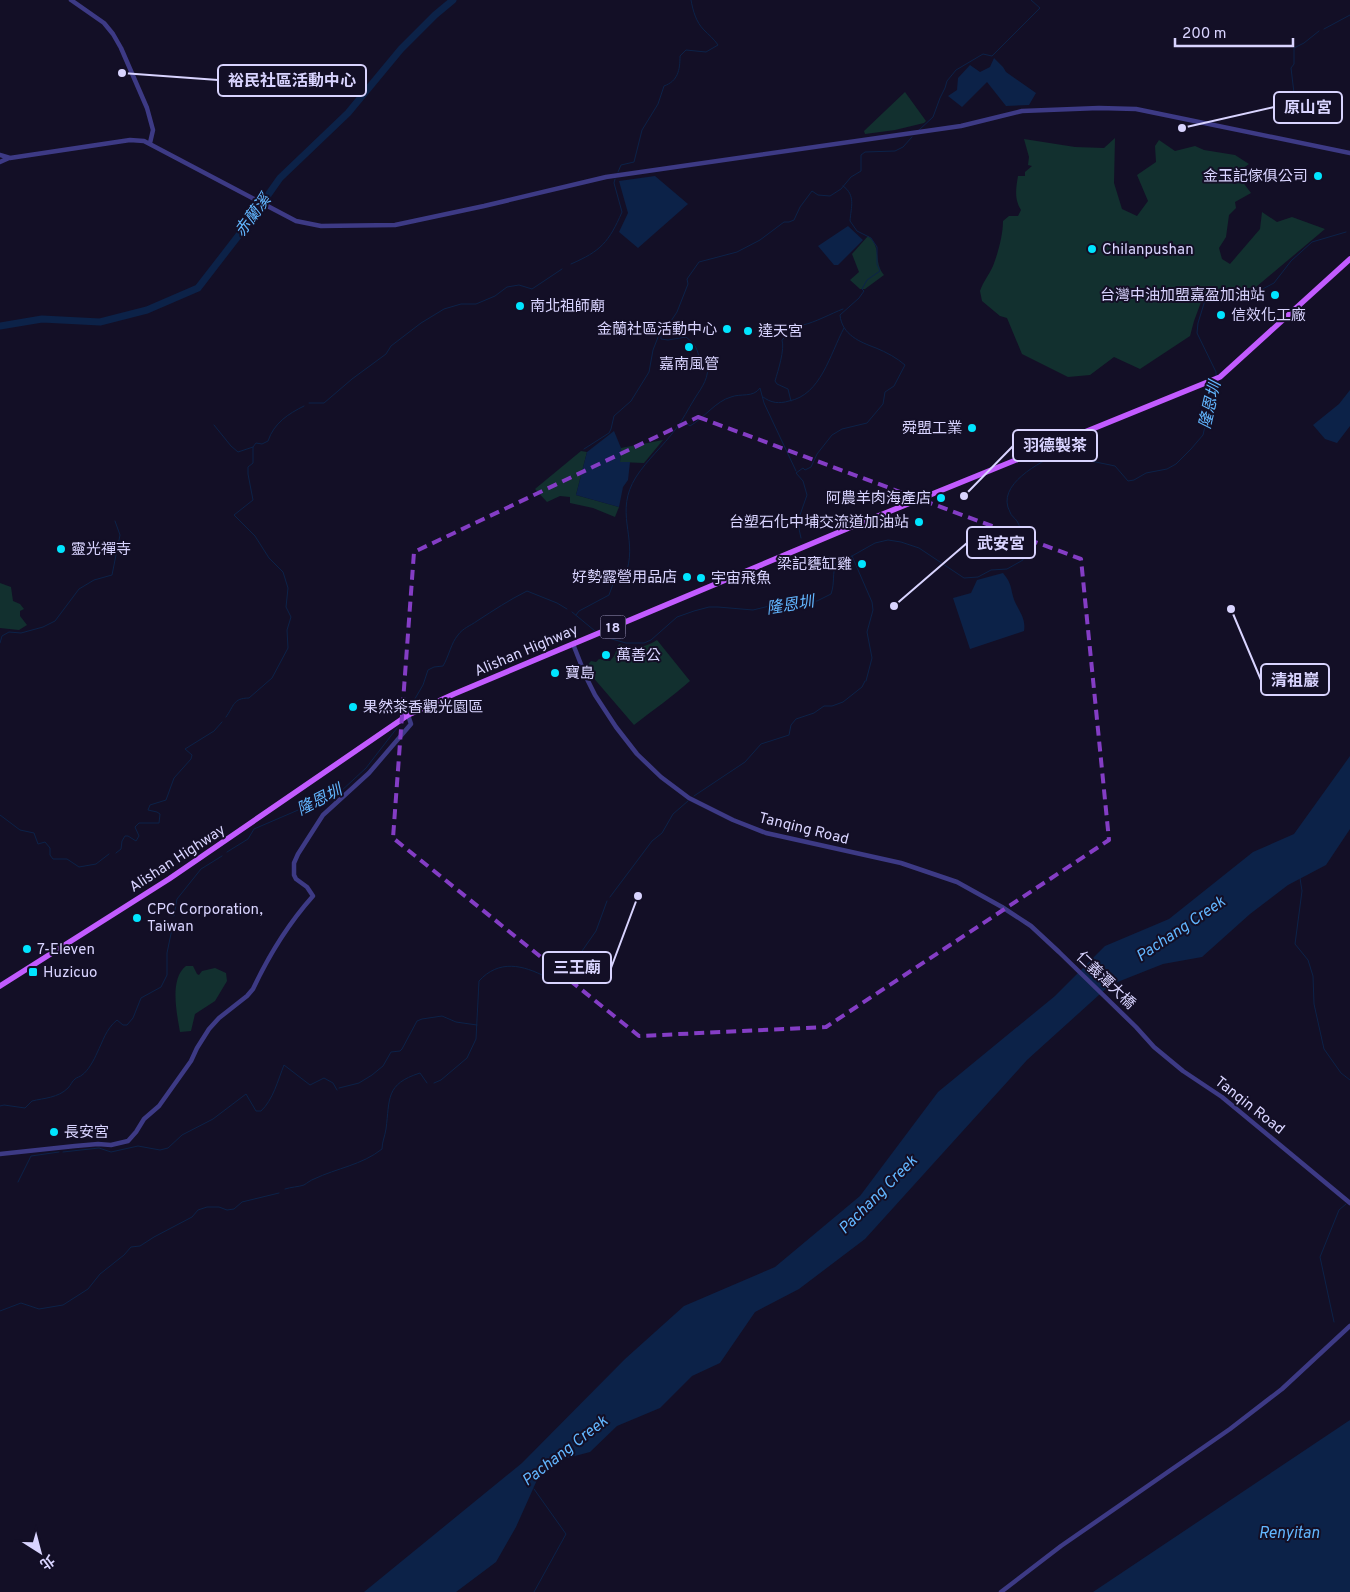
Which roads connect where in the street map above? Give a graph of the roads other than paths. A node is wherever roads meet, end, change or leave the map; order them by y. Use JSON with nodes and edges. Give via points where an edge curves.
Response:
{"nodes":[{"id":1,"x":71,"y":0,"type":"edge"},
{"id":2,"x":150,"y":143,"type":"junction"},
{"id":3,"x":1350,"y":153,"type":"edge"},
{"id":4,"x":0,"y":156,"type":"edge"},
{"id":5,"x":10,"y":158,"type":"junction"},
{"id":6,"x":0,"y":162,"type":"edge"},
{"id":7,"x":1350,"y":259,"type":"edge"},
{"id":8,"x":574,"y":644,"type":"junction"},
{"id":9,"x":408,"y":715,"type":"junction"},
{"id":10,"x":1059,"y":952,"type":"joint"},
{"id":11,"x":0,"y":986,"type":"edge"},
{"id":12,"x":1136,"y":1027,"type":"joint"},
{"id":13,"x":0,"y":1154,"type":"edge"},
{"id":14,"x":1350,"y":1203,"type":"edge"},
{"id":15,"x":1350,"y":1326,"type":"edge"},
{"id":16,"x":1001,"y":1592,"type":"edge"}],
"edges":[{"from":1,"to":2,"type":"street","via":[[104,23],[121,48],[147,108],[153,130]]},
{"from":2,"to":3,"type":"street","via":[[289,217],[321,226],[394,225],[606,177],[961,126],[1022,111],[1136,109]]},
{"from":2,"to":5,"type":"street","via":[[130,140]]},
{"from":4,"to":5,"type":"street"},
{"from":5,"to":6,"type":"street"},
{"from":7,"to":8,"type":"main road","name":"Alishan Highway","number":"18","via":[[1217,379]]},
{"from":8,"to":9,"type":"main road","name":"Alishan Highway","number":"18"},
{"from":8,"to":10,"type":"street","name":"Tanqing Road","via":[[595,695],[616,727],[637,754],[689,798],[766,833],[901,863],[957,882],[1031,926]]},
{"from":9,"to":11,"type":"main road","name":"Alishan Highway","number":"18","via":[[176,874]]},
{"from":9,"to":13,"type":"street","via":[[411,724],[369,773],[323,815],[298,854],[294,875],[313,896],[282,936],[253,989],[209,1029],[191,1061],[134,1135],[115,1145]]},
{"from":10,"to":12,"type":"street","name":"仁義潭大橋"},
{"from":12,"to":14,"type":"street","name":"Tanqin Road","via":[[1183,1071],[1222,1096]]},
{"from":15,"to":16,"type":"street","via":[[1282,1389],[1230,1429],[1061,1546]]}]}
